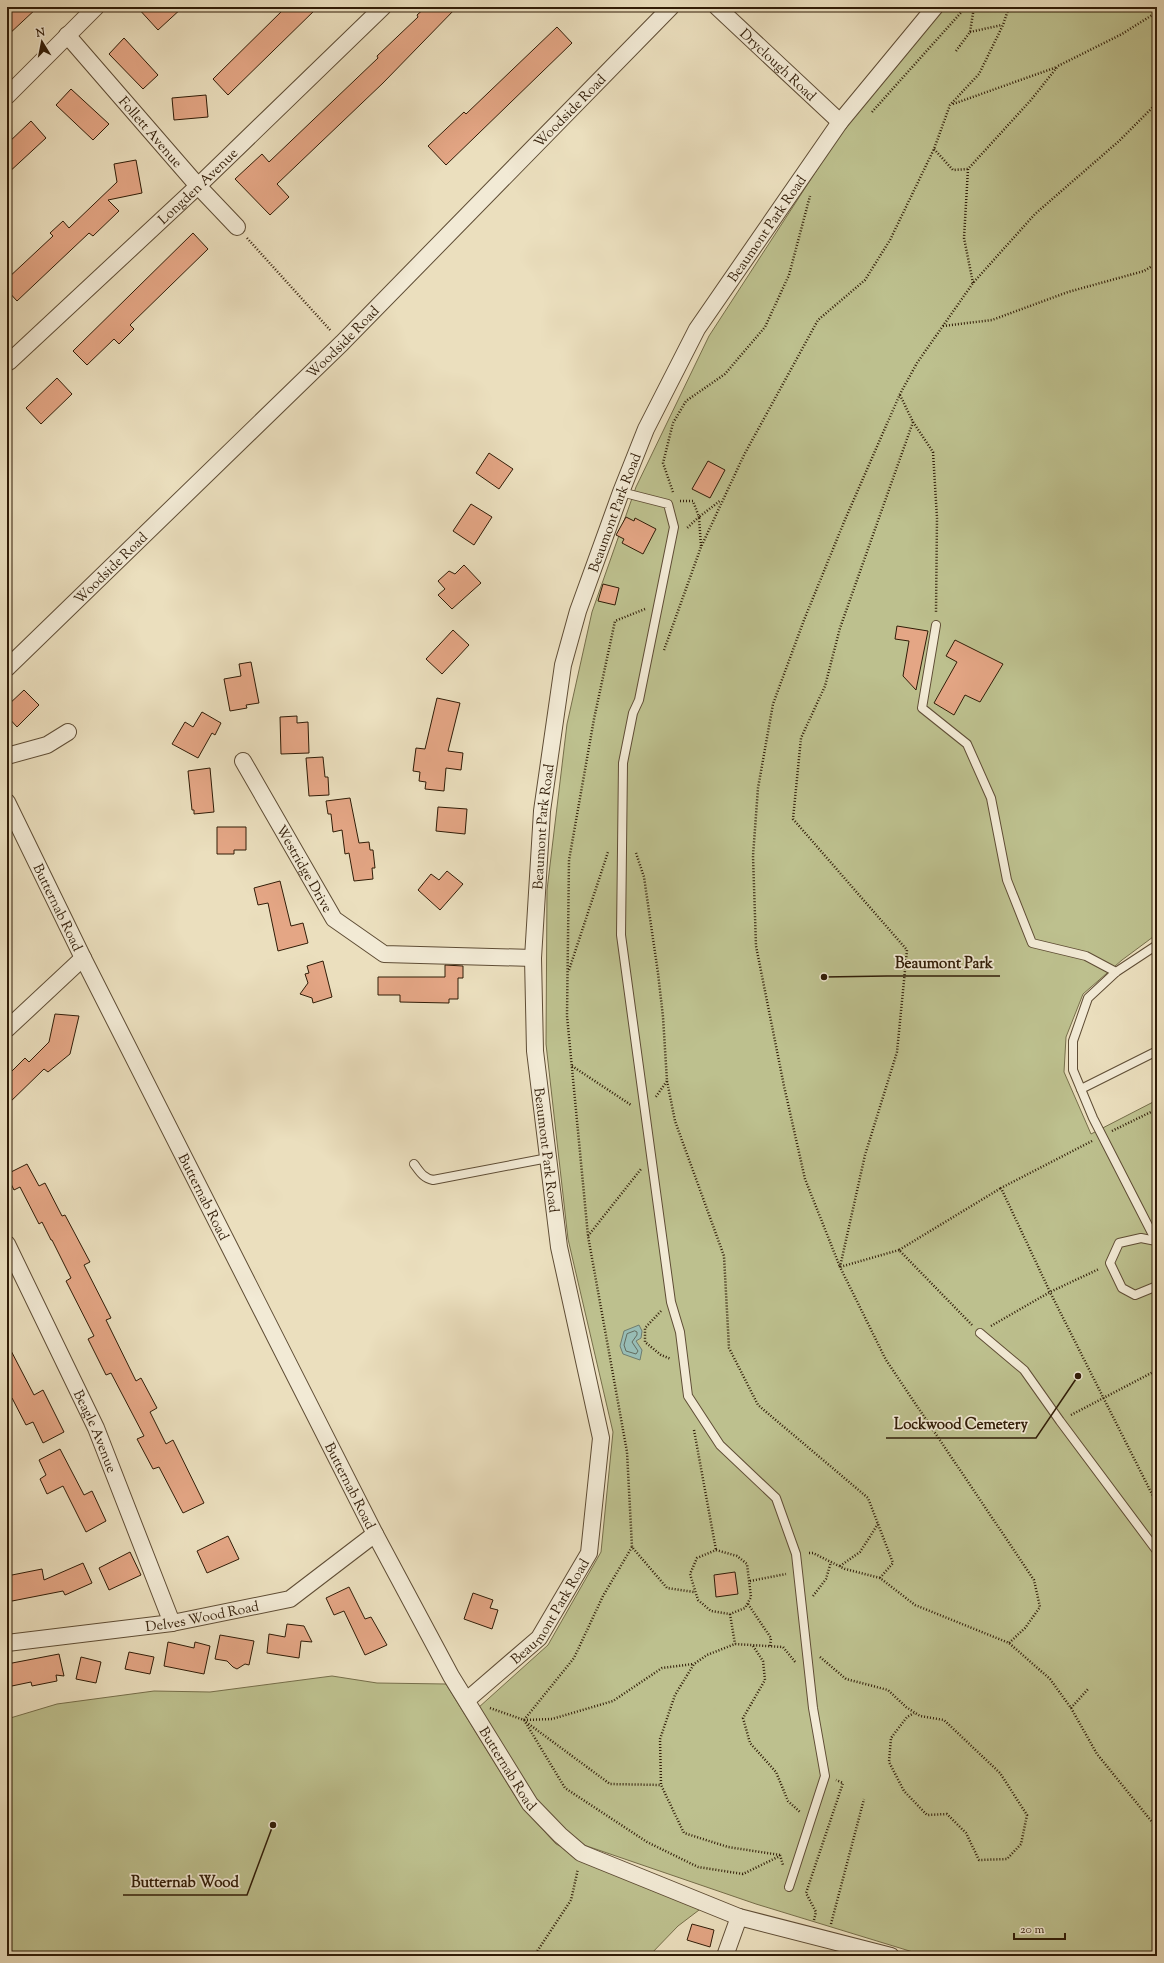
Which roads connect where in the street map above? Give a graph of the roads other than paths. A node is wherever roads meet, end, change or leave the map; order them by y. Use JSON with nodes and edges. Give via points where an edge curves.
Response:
{"nodes":[{"id":1,"x":96,"y":7,"type":"edge"},
{"id":2,"x":383,"y":7,"type":"edge"},
{"id":3,"x":670,"y":7,"type":"edge"},
{"id":4,"x":717,"y":7,"type":"edge"},
{"id":5,"x":935,"y":7,"type":"edge"},
{"id":6,"x":67,"y":35,"type":"junction"},
{"id":7,"x":7,"y":96,"type":"edge"},
{"id":8,"x":840,"y":122,"type":"junction"},
{"id":9,"x":198,"y":186,"type":"junction"},
{"id":10,"x":237,"y":227,"type":"road end"},
{"id":11,"x":9,"y":362,"type":"dead end"},
{"id":12,"x":621,"y":492,"type":"junction"},
{"id":13,"x":936,"y":625,"type":"road end"},
{"id":14,"x":7,"y":668,"type":"edge"},
{"id":15,"x":68,"y":732,"type":"dead end"},
{"id":16,"x":7,"y":756,"type":"edge"},
{"id":17,"x":243,"y":761,"type":"dead end"},
{"id":18,"x":7,"y":802,"type":"edge"},
{"id":19,"x":1157,"y":945,"type":"edge"},
{"id":20,"x":83,"y":958,"type":"junction"},
{"id":21,"x":533,"y":958,"type":"junction"},
{"id":22,"x":1116,"y":972,"type":"junction"},
{"id":23,"x":7,"y":1029,"type":"edge"},
{"id":24,"x":1157,"y":1051,"type":"edge"},
{"id":25,"x":1081,"y":1089,"type":"junction"},
{"id":26,"x":548,"y":1158,"type":"junction"},
{"id":27,"x":414,"y":1164,"type":"dead end"},
{"id":28,"x":1156,"y":1242,"type":"edge"},
{"id":29,"x":7,"y":1244,"type":"edge"},
{"id":30,"x":1157,"y":1286,"type":"edge"},
{"id":31,"x":980,"y":1333,"type":"road end"},
{"id":32,"x":375,"y":1534,"type":"junction"},
{"id":33,"x":1157,"y":1552,"type":"edge"},
{"id":34,"x":172,"y":1623,"type":"junction"},
{"id":35,"x":7,"y":1643,"type":"edge"},
{"id":36,"x":466,"y":1700,"type":"junction"},
{"id":37,"x":788,"y":1886,"type":"dead end"},
{"id":38,"x":739,"y":1916,"type":"junction"},
{"id":39,"x":725,"y":1956,"type":"edge"},
{"id":40,"x":892,"y":1956,"type":"edge"}],
"edges":[{"from":1,"to":6,"type":"street"},
{"from":2,"to":9,"type":"street","name":"Longden Avenue"},
{"from":3,"to":14,"type":"street","name":"Woodside Road","via":[[342,343]]},
{"from":4,"to":8,"type":"street","name":"Dryclough Road"},
{"from":5,"to":8,"type":"street","name":"Beaumont Park Road"},
{"from":6,"to":7,"type":"street"},
{"from":6,"to":9,"type":"street","name":"Follett Avenue"},
{"from":8,"to":12,"type":"street","name":"Beaumont Park Road","via":[[697,329],[646,430]]},
{"from":9,"to":10,"type":"street","name":"Follett Avenue"},
{"from":9,"to":11,"type":"street","name":"Longden Avenue"},
{"from":12,"to":21,"type":"street","name":"Beaumont Park Road","via":[[578,611],[563,666],[542,811]]},
{"from":12,"to":37,"type":"lane","via":[[668,504],[674,526],[639,700],[623,763],[621,935],[652,1154],[663,1255],[671,1302],[680,1332],[688,1396],[720,1445],[776,1498],[796,1554],[810,1681],[825,1776]]},
{"from":13,"to":22,"type":"lane","via":[[922,708],[967,744],[992,798],[1007,880],[1032,943],[1086,956]]},
{"from":15,"to":16,"type":"street","via":[[47,745]]},
{"from":17,"to":21,"type":"street","name":"Westridge Drive","via":[[334,918],[384,954]]},
{"from":18,"to":20,"type":"street","name":"Butternab Road"},
{"from":19,"to":22,"type":"lane"},
{"from":20,"to":23,"type":"street"},
{"from":20,"to":32,"type":"street","name":"Butternab Road"},
{"from":21,"to":26,"type":"street","name":"Beaumont Park Road","via":[[535,1051]]},
{"from":22,"to":25,"type":"lane","via":[[1088,998],[1073,1041],[1073,1070]]},
{"from":24,"to":25,"type":"lane"},
{"from":25,"to":28,"type":"lane"},
{"from":26,"to":27,"type":"lane","via":[[433,1180],[422,1175]]},
{"from":26,"to":36,"type":"street","name":"Beaumont Park Road","via":[[559,1247],[601,1438],[589,1552],[539,1638]]},
{"from":28,"to":30,"type":"lane","via":[[1141,1238],[1119,1243],[1110,1263],[1122,1288],[1135,1294]]},
{"from":29,"to":34,"type":"street","name":"Beagle Avenue","via":[[96,1428]]},
{"from":31,"to":33,"type":"lane","via":[[1024,1370]]},
{"from":32,"to":34,"type":"street","name":"Delves Wood Road","via":[[290,1599]]},
{"from":32,"to":36,"type":"street","name":"Butternab Road"},
{"from":34,"to":35,"type":"street","name":"Delves Wood Road"},
{"from":36,"to":38,"type":"street","name":"Butternab Road","via":[[530,1804],[581,1853]]},
{"from":38,"to":39,"type":"street"},
{"from":38,"to":40,"type":"street","name":"Butternab Road"}]}
